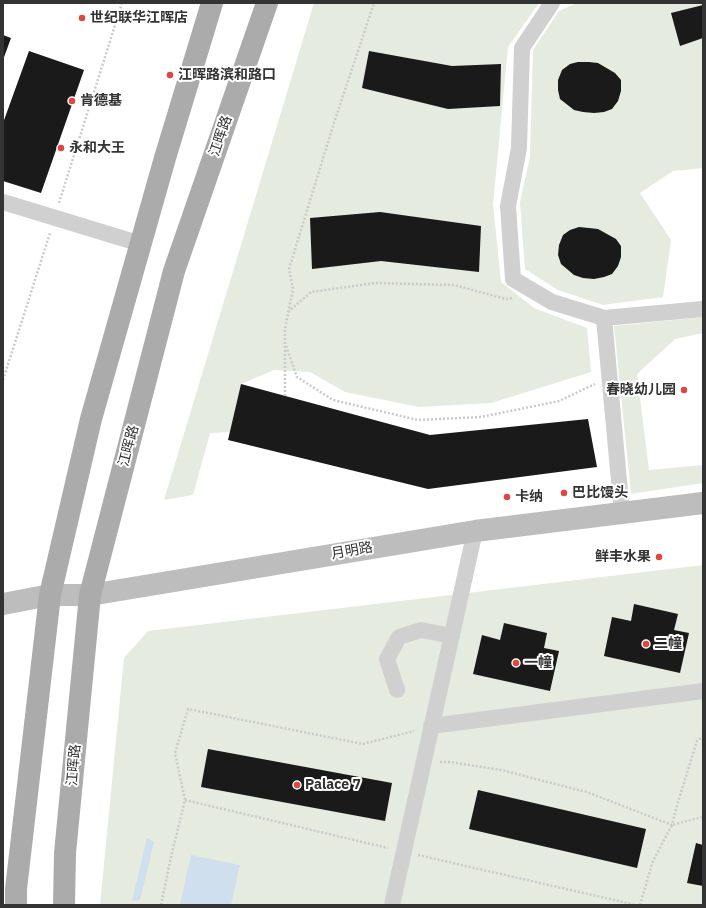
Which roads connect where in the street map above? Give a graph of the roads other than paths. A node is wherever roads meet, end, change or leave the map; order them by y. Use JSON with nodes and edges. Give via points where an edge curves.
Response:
{"nodes":[{"id":1,"x":212,"y":3,"type":"edge"},
{"id":2,"x":267,"y":3,"type":"edge"},
{"id":3,"x":552,"y":3,"type":"edge"},
{"id":4,"x":3,"y":202,"type":"edge"},
{"id":5,"x":141,"y":244,"type":"junction"},
{"id":6,"x":703,"y":309,"type":"edge"},
{"id":7,"x":604,"y":318,"type":"junction"},
{"id":8,"x":703,"y":503,"type":"edge"},
{"id":9,"x":622,"y":513,"type":"junction"},
{"id":10,"x":475,"y":530,"type":"junction"},
{"id":11,"x":90,"y":595,"type":"junction"},
{"id":12,"x":50,"y":596,"type":"junction"},
{"id":13,"x":3,"y":604,"type":"edge"},
{"id":14,"x":452,"y":636,"type":"junction"},
{"id":15,"x":397,"y":690,"type":"dead end"},
{"id":16,"x":703,"y":691,"type":"edge"},
{"id":17,"x":432,"y":726,"type":"junction"},
{"id":18,"x":16,"y":905,"type":"edge"},
{"id":19,"x":64,"y":905,"type":"edge"},
{"id":20,"x":392,"y":905,"type":"edge"}],
"edges":[{"from":1,"to":5,"type":"main road"},
{"from":2,"to":11,"type":"main road","name":"江晖路","via":[[174,271]]},
{"from":3,"to":7,"type":"street","via":[[522,48],[519,148],[508,206],[513,279],[552,302]]},
{"from":4,"to":5,"type":"street"},
{"from":5,"to":12,"type":"main road","via":[[91,419]]},
{"from":6,"to":7,"type":"street"},
{"from":7,"to":9,"type":"street"},
{"from":8,"to":9,"type":"street","name":"月明路"},
{"from":9,"to":10,"type":"street","name":"月明路"},
{"from":10,"to":11,"type":"street","name":"月明路"},
{"from":10,"to":14,"type":"street"},
{"from":11,"to":12,"type":"street","name":"月明路"},
{"from":11,"to":19,"type":"main road","name":"江晖路","via":[[65,853]]},
{"from":12,"to":13,"type":"street","name":"月明路"},
{"from":12,"to":18,"type":"main road"},
{"from":14,"to":15,"type":"street","via":[[421,630],[399,637],[387,659]]},
{"from":14,"to":17,"type":"street"},
{"from":16,"to":17,"type":"street"},
{"from":17,"to":20,"type":"street"}]}
